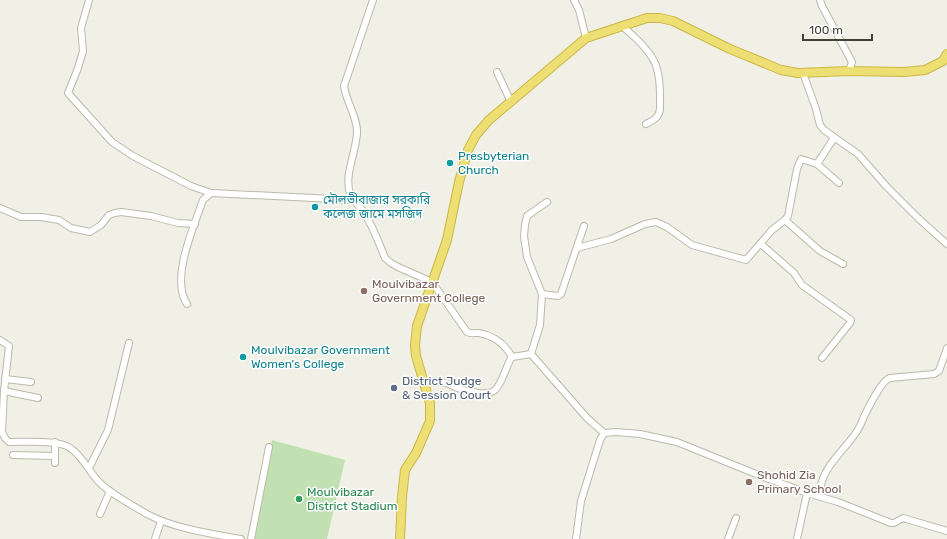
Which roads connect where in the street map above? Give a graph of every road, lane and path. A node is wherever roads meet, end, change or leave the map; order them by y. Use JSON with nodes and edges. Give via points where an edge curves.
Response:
{"nodes":[{"id":1,"x":89,"y":0,"type":"edge"},
{"id":2,"x":374,"y":0,"type":"edge"},
{"id":3,"x":574,"y":0,"type":"edge"},
{"id":4,"x":820,"y":0,"type":"edge"},
{"id":5,"x":622,"y":26,"type":"junction"},
{"id":6,"x":586,"y":38,"type":"junction"},
{"id":7,"x":947,"y":54,"type":"edge"},
{"id":8,"x":849,"y":71,"type":"junction"},
{"id":9,"x":497,"y":72,"type":"dead end"},
{"id":10,"x":803,"y":73,"type":"junction"},
{"id":11,"x":511,"y":102,"type":"junction"},
{"id":12,"x":646,"y":124,"type":"dead end"},
{"id":13,"x":834,"y":138,"type":"junction"},
{"id":14,"x":817,"y":164,"type":"junction"},
{"id":15,"x":839,"y":182,"type":"dead end"},
{"id":16,"x":211,"y":193,"type":"junction"},
{"id":17,"x":353,"y":200,"type":"junction"},
{"id":18,"x":547,"y":202,"type":"dead end"},
{"id":19,"x":0,"y":208,"type":"edge"},
{"id":20,"x":785,"y":220,"type":"junction"},
{"id":21,"x":195,"y":224,"type":"junction"},
{"id":22,"x":584,"y":226,"type":"dead end"},
{"id":23,"x":761,"y":244,"type":"junction"},
{"id":24,"x":947,"y":244,"type":"edge"},
{"id":25,"x":578,"y":248,"type":"junction"},
{"id":26,"x":844,"y":264,"type":"dead end"},
{"id":27,"x":432,"y":282,"type":"junction"},
{"id":28,"x":542,"y":294,"type":"junction"},
{"id":29,"x":187,"y":304,"type":"dead end"},
{"id":30,"x":0,"y":340,"type":"edge"},
{"id":31,"x":129,"y":343,"type":"dead end"},
{"id":32,"x":947,"y":348,"type":"edge"},
{"id":33,"x":531,"y":354,"type":"junction"},
{"id":34,"x":512,"y":358,"type":"junction"},
{"id":35,"x":822,"y":358,"type":"dead end"},
{"id":36,"x":5,"y":378,"type":"junction"},
{"id":37,"x":32,"y":382,"type":"dead end"},
{"id":38,"x":424,"y":382,"type":"junction"},
{"id":39,"x":4,"y":391,"type":"junction"},
{"id":40,"x":38,"y":398,"type":"dead end"},
{"id":41,"x":604,"y":433,"type":"junction"},
{"id":42,"x":55,"y":442,"type":"junction"},
{"id":43,"x":269,"y":447,"type":"dead end"},
{"id":44,"x":14,"y":455,"type":"dead end"},
{"id":45,"x":55,"y":456,"type":"junction"},
{"id":46,"x":55,"y":463,"type":"dead end"},
{"id":47,"x":89,"y":468,"type":"junction"},
{"id":48,"x":110,"y":491,"type":"junction"},
{"id":49,"x":807,"y":493,"type":"junction"},
{"id":50,"x":819,"y":496,"type":"junction"},
{"id":51,"x":100,"y":514,"type":"dead end"},
{"id":52,"x":736,"y":518,"type":"dead end"},
{"id":53,"x":162,"y":521,"type":"junction"},
{"id":54,"x":947,"y":531,"type":"edge"},
{"id":55,"x":155,"y":539,"type":"edge"},
{"id":56,"x":241,"y":539,"type":"edge"},
{"id":57,"x":252,"y":539,"type":"edge"},
{"id":58,"x":400,"y":539,"type":"edge"},
{"id":59,"x":576,"y":539,"type":"edge"},
{"id":60,"x":728,"y":539,"type":"edge"},
{"id":61,"x":797,"y":539,"type":"edge"}],
"edges":[{"from":1,"to":16,"type":"street","via":[[81,28],[83,51],[68,93],[112,142],[184,183]]},
{"from":2,"to":17,"type":"street","via":[[344,86],[357,124],[349,175],[350,194]]},
{"from":3,"to":6,"type":"street"},
{"from":4,"to":8,"type":"street","via":[[852,62]]},
{"from":5,"to":6,"type":"highway"},
{"from":5,"to":10,"type":"highway","via":[[647,18],[660,18],[781,70]]},
{"from":5,"to":12,"type":"street","via":[[634,36],[654,60],[657,68],[660,109],[655,120]]},
{"from":6,"to":11,"type":"highway"},
{"from":7,"to":8,"type":"highway","via":[[943,61],[925,70]]},
{"from":8,"to":10,"type":"highway"},
{"from":9,"to":11,"type":"street"},
{"from":10,"to":13,"type":"street","via":[[820,125]]},
{"from":11,"to":27,"type":"highway","via":[[489,120],[476,135],[468,150],[447,240]]},
{"from":13,"to":14,"type":"street"},
{"from":13,"to":24,"type":"street","via":[[858,154],[918,218]]},
{"from":14,"to":15,"type":"street"},
{"from":14,"to":20,"type":"street","via":[[801,159]]},
{"from":16,"to":17,"type":"street"},
{"from":16,"to":21,"type":"street","via":[[203,200]]},
{"from":17,"to":27,"type":"street","via":[[364,211],[386,258],[398,267]]},
{"from":18,"to":28,"type":"street","via":[[527,216],[524,236],[528,257]]},
{"from":19,"to":21,"type":"street","via":[[21,217],[59,220],[71,228],[90,232],[109,215],[121,212]]},
{"from":20,"to":23,"type":"street","via":[[772,230]]},
{"from":20,"to":26,"type":"street","via":[[820,251]]},
{"from":21,"to":29,"type":"street","via":[[184,259],[181,284]]},
{"from":22,"to":25,"type":"street"},
{"from":23,"to":25,"type":"street","via":[[749,258],[742,260],[692,245],[656,222]]},
{"from":23,"to":35,"type":"street","via":[[794,273],[802,285],[851,320]]},
{"from":25,"to":28,"type":"street","via":[[561,294]]},
{"from":27,"to":34,"type":"street","via":[[469,334],[482,334],[497,340],[507,348]]},
{"from":27,"to":38,"type":"highway","via":[[417,326],[415,344]]},
{"from":28,"to":33,"type":"street","via":[[540,325]]},
{"from":30,"to":36,"type":"street","via":[[10,346]]},
{"from":31,"to":47,"type":"street","via":[[108,430]]},
{"from":32,"to":50,"type":"street","via":[[939,371],[934,374],[886,380],[856,432],[825,474]]},
{"from":33,"to":34,"type":"street"},
{"from":33,"to":41,"type":"street","via":[[587,418]]},
{"from":34,"to":38,"type":"street","via":[[501,381],[490,394],[441,382]]},
{"from":36,"to":37,"type":"street"},
{"from":36,"to":39,"type":"street"},
{"from":38,"to":58,"type":"highway","via":[[430,403],[430,421],[416,453],[404,470]]},
{"from":39,"to":40,"type":"street"},
{"from":39,"to":42,"type":"street","via":[[2,432],[9,442]]},
{"from":41,"to":49,"type":"street","via":[[640,434],[677,442]]},
{"from":41,"to":59,"type":"street","via":[[581,501]]},
{"from":42,"to":45,"type":"street"},
{"from":42,"to":47,"type":"street","via":[[70,447]]},
{"from":43,"to":57,"type":"street"},
{"from":44,"to":45,"type":"street"},
{"from":45,"to":46,"type":"street"},
{"from":47,"to":48,"type":"street","via":[[100,484]]},
{"from":48,"to":51,"type":"street"},
{"from":48,"to":53,"type":"street"},
{"from":49,"to":50,"type":"street"},
{"from":49,"to":61,"type":"street"},
{"from":50,"to":54,"type":"street","via":[[891,523],[903,518]]},
{"from":52,"to":60,"type":"street"},
{"from":53,"to":55,"type":"street"},
{"from":53,"to":56,"type":"street"}]}
